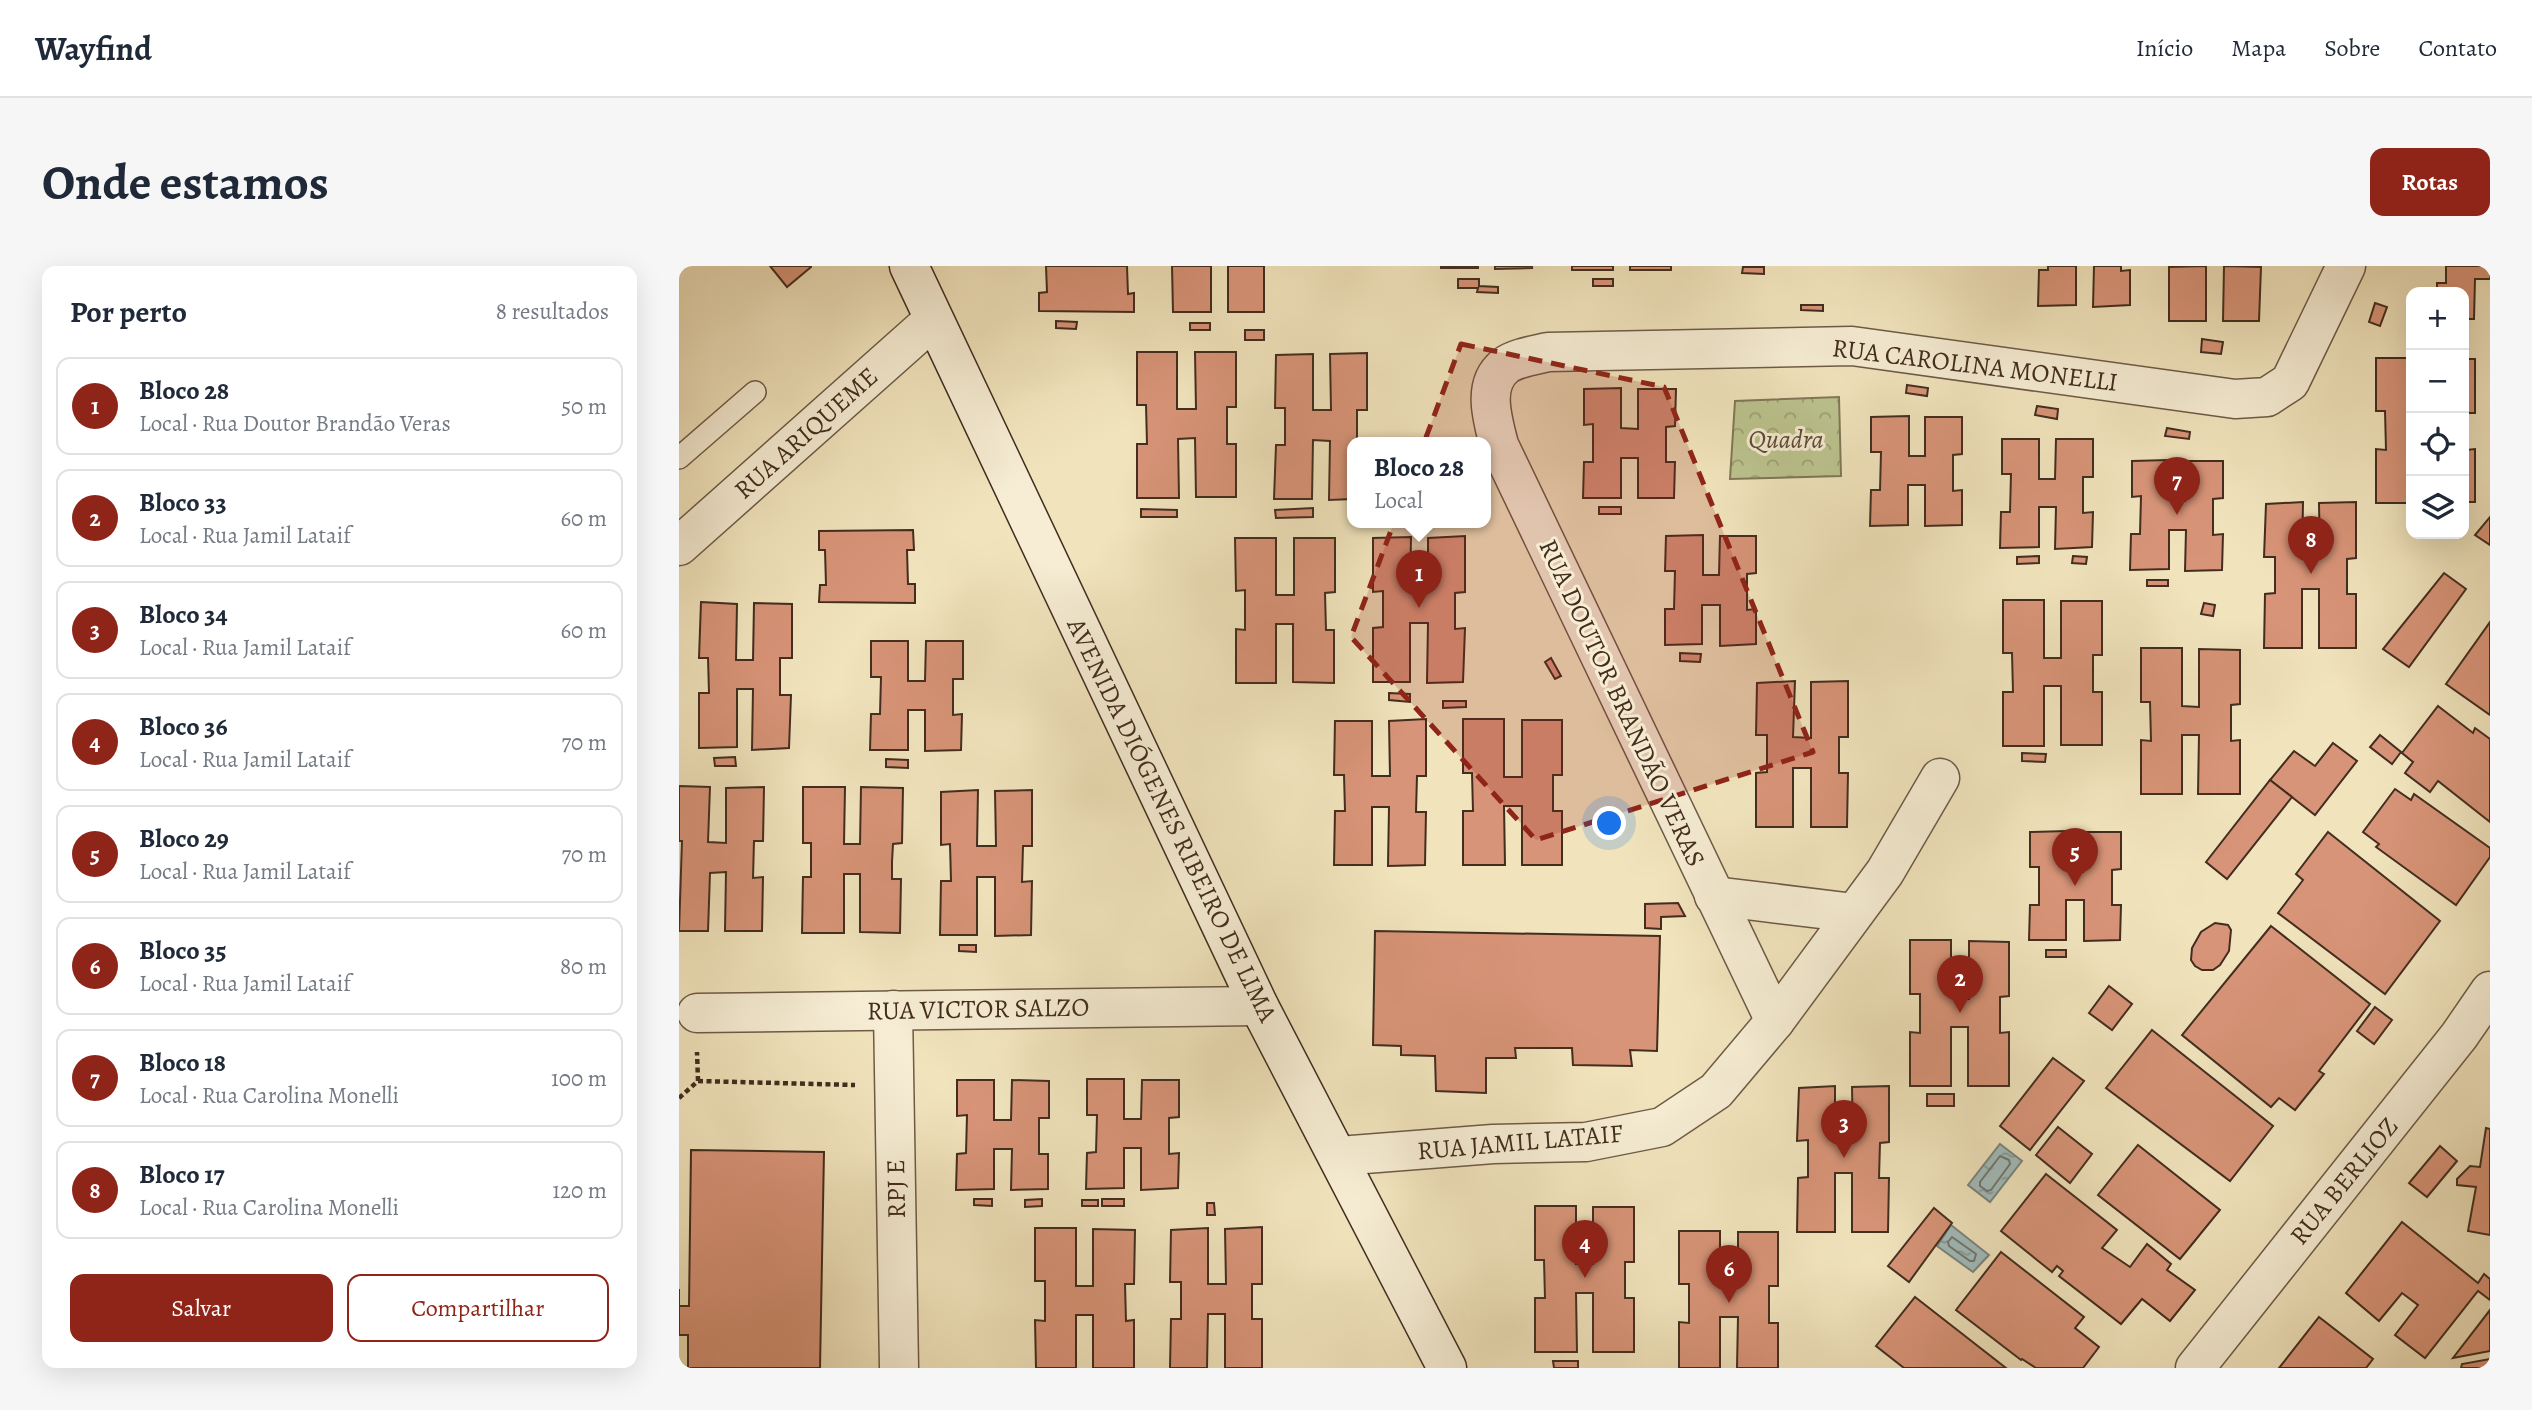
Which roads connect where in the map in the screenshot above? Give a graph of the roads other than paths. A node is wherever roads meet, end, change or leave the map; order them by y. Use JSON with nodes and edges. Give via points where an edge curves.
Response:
{"nodes":[{"id":1,"x":909,"y":266,"type":"edge"},
{"id":2,"x":2346,"y":266,"type":"edge"},
{"id":3,"x":933,"y":320,"type":"junction"},
{"id":4,"x":1493,"y":380,"type":"joint"},
{"id":5,"x":755,"y":392,"type":"dead end"},
{"id":6,"x":679,"y":458,"type":"edge"},
{"id":7,"x":679,"y":546,"type":"edge"},
{"id":8,"x":1940,"y":778,"type":"dead end"},
{"id":9,"x":1714,"y":896,"type":"junction"},
{"id":10,"x":1854,"y":913,"type":"junction"},
{"id":11,"x":2490,"y":991,"type":"edge"},
{"id":12,"x":1259,"y":1006,"type":"junction"},
{"id":13,"x":893,"y":1010,"type":"junction"},
{"id":14,"x":697,"y":1013,"type":"road end"},
{"id":15,"x":1775,"y":1021,"type":"junction"},
{"id":16,"x":2475,"y":1040,"type":"edge"},
{"id":17,"x":1339,"y":1156,"type":"junction"},
{"id":18,"x":898,"y":1368,"type":"edge"},
{"id":19,"x":1447,"y":1368,"type":"edge"},
{"id":20,"x":2195,"y":1368,"type":"edge"}],
"edges":[{"from":1,"to":3,"type":"street","name":"AVENIDA DIÓGENES RIBEIRO DE LIMA"},
{"from":2,"to":4,"type":"street","name":"RUA CAROLINA MONELLI","via":[[2290,383],[2267,397],[2235,399],[1852,346],[1548,352],[1506,364]]},
{"from":3,"to":7,"type":"street","name":"RUA ARIQUEME"},
{"from":3,"to":12,"type":"street","name":"AVENIDA DIÓGENES RIBEIRO DE LIMA"},
{"from":4,"to":9,"type":"street","name":"RUA DOUTOR BRANDÃO VERAS","via":[[1491,411],[1499,445]]},
{"from":5,"to":6,"type":"lane"},
{"from":8,"to":10,"type":"street","name":"RUA JAMIL LATAIF","via":[[1885,872]]},
{"from":9,"to":10,"type":"street"},
{"from":9,"to":15,"type":"street","name":"RUA DOUTOR BRANDÃO VERAS"},
{"from":10,"to":15,"type":"street","name":"RUA JAMIL LATAIF"},
{"from":11,"to":16,"type":"street","name":"RUA BERLIOZ"},
{"from":12,"to":13,"type":"street","name":"RUA VICTOR SALZO"},
{"from":12,"to":17,"type":"street","name":"AVENIDA DIÓGENES RIBEIRO DE LIMA"},
{"from":13,"to":14,"type":"street","name":"RUA VICTOR SALZO"},
{"from":13,"to":18,"type":"street","name":"RPJ E"},
{"from":15,"to":17,"type":"street","name":"RUA JAMIL LATAIF","via":[[1716,1091],[1662,1127],[1586,1142]]},
{"from":16,"to":20,"type":"street","name":"RUA BERLIOZ"},
{"from":17,"to":19,"type":"street","name":"AVENIDA DIÓGENES RIBEIRO DE LIMA"}]}
